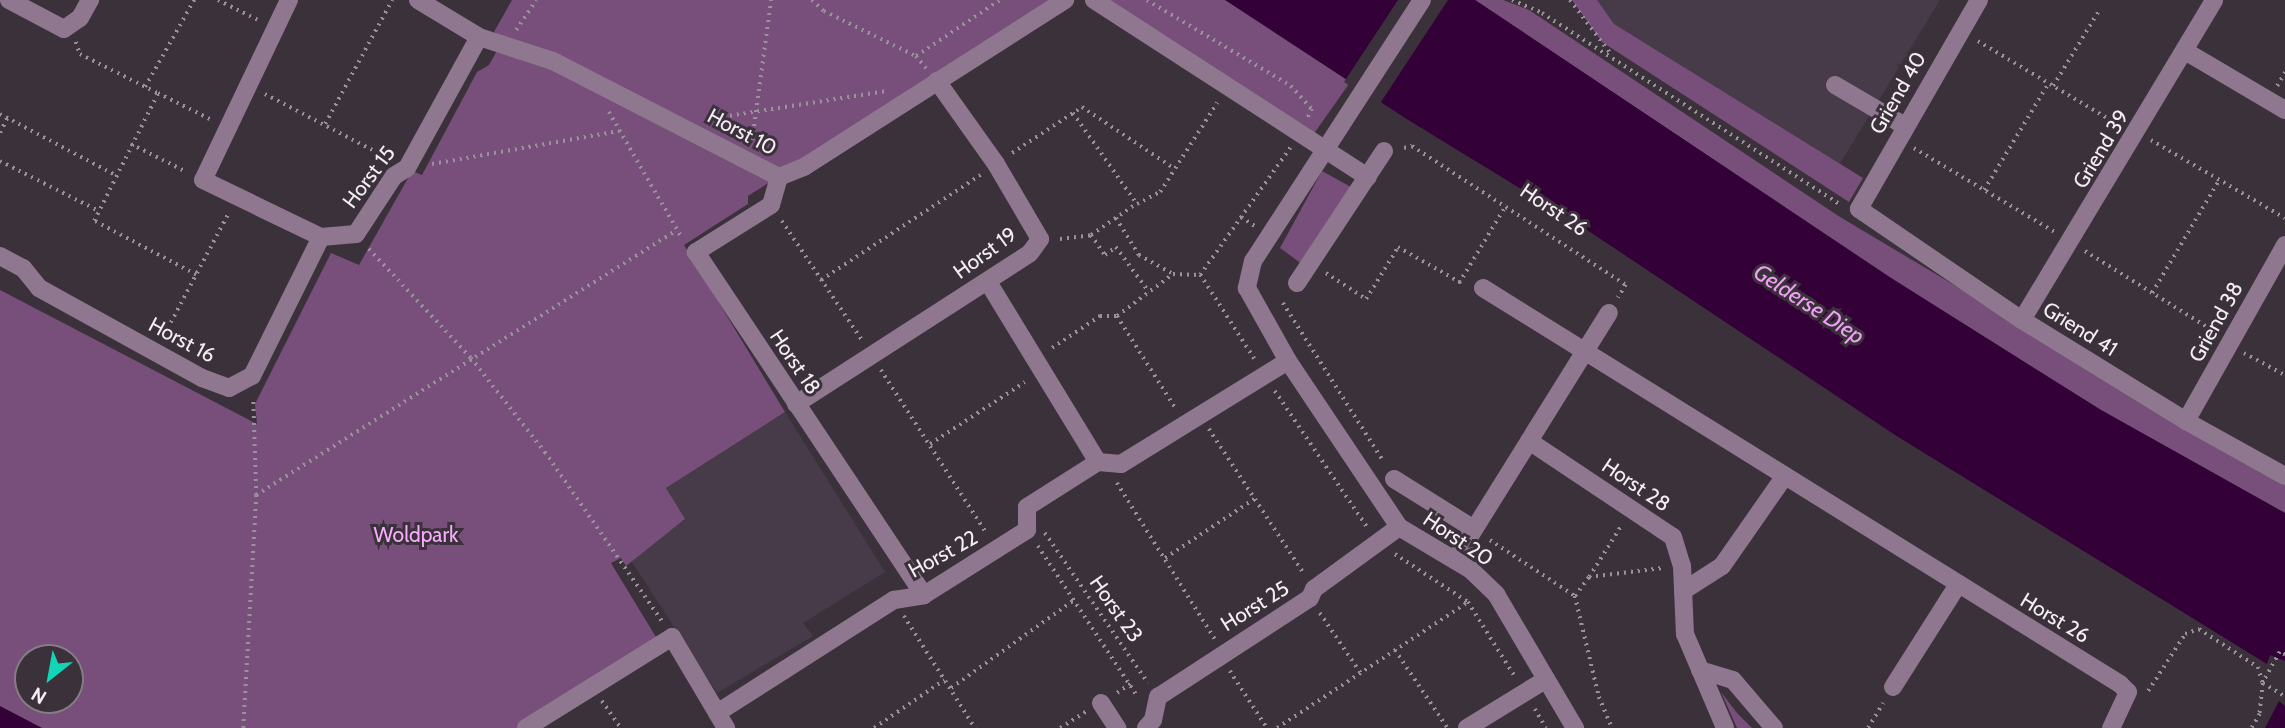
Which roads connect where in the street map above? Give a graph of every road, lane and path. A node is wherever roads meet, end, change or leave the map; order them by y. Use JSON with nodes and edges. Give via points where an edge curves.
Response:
{"nodes":[{"id":1,"x":9,"y":0,"type":"edge"},
{"id":2,"x":90,"y":0,"type":"edge"},
{"id":3,"x":194,"y":0,"type":"edge"},
{"id":4,"x":218,"y":0,"type":"edge"},
{"id":5,"x":289,"y":0,"type":"edge"},
{"id":6,"x":392,"y":0,"type":"edge"},
{"id":7,"x":418,"y":0,"type":"edge"},
{"id":8,"x":537,"y":0,"type":"edge"},
{"id":9,"x":771,"y":0,"type":"edge"},
{"id":10,"x":812,"y":0,"type":"edge"},
{"id":11,"x":1000,"y":0,"type":"edge"},
{"id":12,"x":1065,"y":0,"type":"edge"},
{"id":13,"x":1094,"y":0,"type":"edge"},
{"id":14,"x":1147,"y":0,"type":"edge"},
{"id":15,"x":1422,"y":0,"type":"edge"},
{"id":16,"x":1512,"y":0,"type":"edge"},
{"id":17,"x":1570,"y":0,"type":"edge"},
{"id":18,"x":1979,"y":0,"type":"edge"},
{"id":19,"x":2214,"y":0,"type":"edge"},
{"id":20,"x":2098,"y":12,"type":"dead end"},
{"id":21,"x":71,"y":24,"type":"junction"},
{"id":22,"x":275,"y":29,"type":"junction"},
{"id":23,"x":1961,"y":31,"type":"junction"},
{"id":24,"x":479,"y":37,"type":"junction"},
{"id":25,"x":505,"y":46,"type":"junction"},
{"id":26,"x":2185,"y":51,"type":"junction"},
{"id":27,"x":916,"y":56,"type":"junction"},
{"id":28,"x":1614,"y":58,"type":"junction"},
{"id":29,"x":593,"y":81,"type":"junction"},
{"id":30,"x":937,"y":81,"type":"junction"},
{"id":31,"x":247,"y":85,"type":"junction"},
{"id":32,"x":1230,"y":85,"type":"junction"},
{"id":33,"x":1835,"y":85,"type":"dead end"},
{"id":34,"x":2051,"y":85,"type":"junction"},
{"id":35,"x":145,"y":87,"type":"junction"},
{"id":36,"x":898,"y":88,"type":"dead end"},
{"id":37,"x":158,"y":93,"type":"junction"},
{"id":38,"x":2285,"y":110,"type":"edge"},
{"id":39,"x":1073,"y":113,"type":"junction"},
{"id":40,"x":0,"y":114,"type":"edge"},
{"id":41,"x":752,"y":115,"type":"junction"},
{"id":42,"x":8,"y":118,"type":"junction"},
{"id":43,"x":673,"y":122,"type":"junction"},
{"id":44,"x":325,"y":124,"type":"junction"},
{"id":45,"x":1905,"y":126,"type":"junction"},
{"id":46,"x":227,"y":127,"type":"junction"},
{"id":47,"x":619,"y":131,"type":"junction"},
{"id":48,"x":1301,"y":132,"type":"junction"},
{"id":49,"x":0,"y":133,"type":"edge"},
{"id":50,"x":2138,"y":134,"type":"junction"},
{"id":51,"x":131,"y":144,"type":"junction"},
{"id":52,"x":1325,"y":148,"type":"junction"},
{"id":53,"x":1384,"y":151,"type":"joint"},
{"id":54,"x":0,"y":161,"type":"edge"},
{"id":55,"x":751,"y":162,"type":"junction"},
{"id":56,"x":996,"y":164,"type":"junction"},
{"id":57,"x":407,"y":168,"type":"junction"},
{"id":58,"x":1175,"y":169,"type":"junction"},
{"id":59,"x":115,"y":175,"type":"junction"},
{"id":60,"x":779,"y":177,"type":"junction"},
{"id":61,"x":1368,"y":177,"type":"junction"},
{"id":62,"x":202,"y":180,"type":"junction"},
{"id":63,"x":2219,"y":180,"type":"junction"},
{"id":64,"x":1984,"y":190,"type":"dead end"},
{"id":65,"x":238,"y":195,"type":"junction"},
{"id":66,"x":1137,"y":204,"type":"junction"},
{"id":67,"x":771,"y":205,"type":"junction"},
{"id":68,"x":1506,"y":205,"type":"junction"},
{"id":69,"x":1859,"y":209,"type":"junction"},
{"id":70,"x":97,"y":210,"type":"junction"},
{"id":71,"x":1116,"y":218,"type":"junction"},
{"id":72,"x":2285,"y":218,"type":"edge"},
{"id":73,"x":675,"y":231,"type":"junction"},
{"id":74,"x":356,"y":234,"type":"junction"},
{"id":75,"x":1091,"y":235,"type":"junction"},
{"id":76,"x":321,"y":237,"type":"junction"},
{"id":77,"x":1040,"y":239,"type":"junction"},
{"id":78,"x":2285,"y":245,"type":"edge"},
{"id":79,"x":696,"y":252,"type":"junction"},
{"id":80,"x":0,"y":256,"type":"edge"},
{"id":81,"x":1310,"y":263,"type":"junction"},
{"id":82,"x":1173,"y":274,"type":"junction"},
{"id":83,"x":196,"y":275,"type":"junction"},
{"id":84,"x":1200,"y":275,"type":"dead end"},
{"id":85,"x":821,"y":280,"type":"junction"},
{"id":86,"x":988,"y":282,"type":"junction"},
{"id":87,"x":1297,"y":283,"type":"joint"},
{"id":88,"x":1459,"y":283,"type":"junction"},
{"id":89,"x":1483,"y":288,"type":"joint"},
{"id":90,"x":1149,"y":292,"type":"junction"},
{"id":91,"x":2152,"y":293,"type":"dead end"},
{"id":92,"x":1283,"y":303,"type":"junction"},
{"id":93,"x":1609,"y":313,"type":"joint"},
{"id":94,"x":1117,"y":316,"type":"junction"},
{"id":95,"x":2022,"y":320,"type":"junction"},
{"id":96,"x":1264,"y":321,"type":"junction"},
{"id":97,"x":2230,"y":346,"type":"junction"},
{"id":98,"x":155,"y":352,"type":"junction"},
{"id":99,"x":1584,"y":354,"type":"junction"},
{"id":100,"x":873,"y":356,"type":"junction"},
{"id":101,"x":471,"y":358,"type":"junction"},
{"id":102,"x":1288,"y":361,"type":"junction"},
{"id":103,"x":1039,"y":365,"type":"junction"},
{"id":104,"x":252,"y":376,"type":"junction"},
{"id":105,"x":2285,"y":376,"type":"edge"},
{"id":106,"x":796,"y":404,"type":"junction"},
{"id":107,"x":1194,"y":421,"type":"junction"},
{"id":108,"x":2186,"y":421,"type":"junction"},
{"id":109,"x":1529,"y":441,"type":"junction"},
{"id":110,"x":930,"y":444,"type":"junction"},
{"id":111,"x":1098,"y":462,"type":"junction"},
{"id":112,"x":2285,"y":476,"type":"edge"},
{"id":113,"x":1784,"y":477,"type":"junction"},
{"id":114,"x":1394,"y":479,"type":"joint"},
{"id":115,"x":1116,"y":482,"type":"dead end"},
{"id":116,"x":256,"y":495,"type":"junction"},
{"id":117,"x":1254,"y":499,"type":"junction"},
{"id":118,"x":1027,"y":508,"type":"junction"},
{"id":119,"x":1632,"y":509,"type":"junction"},
{"id":120,"x":1399,"y":527,"type":"junction"},
{"id":121,"x":1027,"y":530,"type":"junction"},
{"id":122,"x":1474,"y":530,"type":"junction"},
{"id":123,"x":997,"y":549,"type":"junction"},
{"id":124,"x":1165,"y":558,"type":"junction"},
{"id":125,"x":1455,"y":560,"type":"junction"},
{"id":126,"x":1682,"y":566,"type":"junction"},
{"id":127,"x":1589,"y":577,"type":"junction"},
{"id":128,"x":1956,"y":586,"type":"junction"},
{"id":129,"x":1683,"y":591,"type":"junction"},
{"id":130,"x":1312,"y":594,"type":"junction"},
{"id":131,"x":924,"y":595,"type":"junction"},
{"id":132,"x":1575,"y":596,"type":"junction"},
{"id":133,"x":894,"y":600,"type":"junction"},
{"id":134,"x":1074,"y":600,"type":"junction"},
{"id":135,"x":1468,"y":602,"type":"dead end"},
{"id":136,"x":672,"y":637,"type":"junction"},
{"id":137,"x":1395,"y":650,"type":"junction"},
{"id":138,"x":2285,"y":655,"type":"edge"},
{"id":139,"x":1220,"y":656,"type":"junction"},
{"id":140,"x":1700,"y":670,"type":"junction"},
{"id":141,"x":1362,"y":675,"type":"junction"},
{"id":142,"x":945,"y":679,"type":"junction"},
{"id":143,"x":1545,"y":680,"type":"junction"},
{"id":144,"x":2263,"y":683,"type":"junction"},
{"id":145,"x":593,"y":687,"type":"junction"},
{"id":146,"x":1893,"y":687,"type":"joint"},
{"id":147,"x":951,"y":688,"type":"junction"},
{"id":148,"x":2128,"y":692,"type":"junction"},
{"id":149,"x":2285,"y":696,"type":"edge"},
{"id":150,"x":1158,"y":697,"type":"junction"},
{"id":151,"x":1101,"y":703,"type":"dead end"},
{"id":152,"x":722,"y":721,"type":"edge"},
{"id":153,"x":1150,"y":724,"type":"edge"},
{"id":154,"x":243,"y":728,"type":"edge"},
{"id":155,"x":526,"y":728,"type":"edge"},
{"id":156,"x":621,"y":728,"type":"edge"},
{"id":157,"x":874,"y":728,"type":"edge"},
{"id":158,"x":975,"y":728,"type":"edge"},
{"id":159,"x":1117,"y":728,"type":"edge"},
{"id":160,"x":1267,"y":728,"type":"edge"},
{"id":161,"x":1277,"y":728,"type":"edge"},
{"id":162,"x":1447,"y":728,"type":"edge"},
{"id":163,"x":1467,"y":728,"type":"edge"},
{"id":164,"x":1575,"y":728,"type":"edge"},
{"id":165,"x":1612,"y":728,"type":"edge"},
{"id":166,"x":1725,"y":728,"type":"edge"},
{"id":167,"x":1774,"y":728,"type":"edge"},
{"id":168,"x":1868,"y":728,"type":"edge"},
{"id":169,"x":2111,"y":728,"type":"edge"},
{"id":170,"x":2252,"y":728,"type":"edge"}],
"edges":[{"from":1,"to":21,"type":"street","via":[[64,29]]},
{"from":2,"to":21,"type":"street"},
{"from":3,"to":35,"type":"path"},
{"from":4,"to":22,"type":"path"},
{"from":5,"to":22,"type":"street"},
{"from":6,"to":44,"type":"path"},
{"from":7,"to":24,"type":"street","name":"Horst 10"},
{"from":8,"to":25,"type":"path"},
{"from":9,"to":41,"type":"path"},
{"from":10,"to":27,"type":"path","via":[[824,11]]},
{"from":11,"to":27,"type":"path"},
{"from":12,"to":30,"type":"street","name":"Horst 10"},
{"from":13,"to":32,"type":"street"},
{"from":14,"to":48,"type":"path","via":[[1291,86],[1312,109]]},
{"from":15,"to":52,"type":"street","name":"Horst 20"},
{"from":16,"to":28,"type":"path","via":[[1542,13]]},
{"from":17,"to":28,"type":"path"},
{"from":18,"to":23,"type":"street","name":"Griend 40"},
{"from":19,"to":26,"type":"street","name":"Griend 39"},
{"from":20,"to":34,"type":"path"},
{"from":21,"to":35,"type":"path","via":[[80,54]]},
{"from":22,"to":31,"type":"street"},
{"from":23,"to":34,"type":"path"},
{"from":23,"to":45,"type":"street","name":"Griend 40"},
{"from":24,"to":25,"type":"street","name":"Horst 10"},
{"from":24,"to":57,"type":"street","name":"Horst 15"},
{"from":25,"to":29,"type":"street","name":"Horst 10","via":[[553,61]]},
{"from":26,"to":38,"type":"street"},
{"from":26,"to":50,"type":"street","name":"Griend 39"},
{"from":27,"to":30,"type":"path"},
{"from":28,"to":69,"type":"path","via":[[1834,202]]},
{"from":29,"to":43,"type":"street","name":"Horst 10"},
{"from":29,"to":47,"type":"path"},
{"from":30,"to":56,"type":"street","name":"Horst 19"},
{"from":30,"to":60,"type":"street","name":"Horst 10","via":[[804,167]]},
{"from":31,"to":44,"type":"path"},
{"from":31,"to":46,"type":"street"},
{"from":32,"to":48,"type":"street"},
{"from":32,"to":58,"type":"path"},
{"from":33,"to":45,"type":"street"},
{"from":34,"to":50,"type":"path"},
{"from":34,"to":64,"type":"path"},
{"from":35,"to":37,"type":"path"},
{"from":36,"to":41,"type":"path"},
{"from":37,"to":46,"type":"path"},
{"from":37,"to":51,"type":"path"},
{"from":39,"to":56,"type":"path"},
{"from":39,"to":58,"type":"path","via":[[1082,107]]},
{"from":39,"to":66,"type":"path"},
{"from":40,"to":42,"type":"path"},
{"from":41,"to":43,"type":"path"},
{"from":41,"to":55,"type":"path"},
{"from":42,"to":49,"type":"path"},
{"from":42,"to":59,"type":"path"},
{"from":43,"to":55,"type":"street","name":"Horst 10"},
{"from":44,"to":57,"type":"path"},
{"from":45,"to":69,"type":"street","name":"Griend 40"},
{"from":46,"to":62,"type":"street"},
{"from":47,"to":57,"type":"path"},
{"from":47,"to":73,"type":"path"},
{"from":48,"to":52,"type":"street"},
{"from":50,"to":63,"type":"path"},
{"from":50,"to":95,"type":"street","name":"Griend 39"},
{"from":51,"to":59,"type":"path"},
{"from":51,"to":62,"type":"path"},
{"from":52,"to":61,"type":"street"},
{"from":52,"to":96,"type":"street","name":"Horst 20","via":[[1253,261],[1247,288]]},
{"from":53,"to":61,"type":"street"},
{"from":53,"to":68,"type":"path","name":"Horst 26","via":[[1412,146]]},
{"from":54,"to":70,"type":"path"},
{"from":55,"to":60,"type":"street","name":"Horst 10"},
{"from":56,"to":77,"type":"street","name":"Horst 19"},
{"from":56,"to":85,"type":"path"},
{"from":57,"to":74,"type":"street","name":"Horst 15","via":[[394,176]]},
{"from":58,"to":66,"type":"path","via":[[1160,192]]},
{"from":59,"to":70,"type":"path"},
{"from":60,"to":67,"type":"street"},
{"from":61,"to":81,"type":"street"},
{"from":62,"to":65,"type":"street"},
{"from":63,"to":72,"type":"path"},
{"from":63,"to":91,"type":"path"},
{"from":65,"to":76,"type":"street"},
{"from":65,"to":83,"type":"path"},
{"from":66,"to":71,"type":"path"},
{"from":67,"to":79,"type":"street"},
{"from":67,"to":85,"type":"path"},
{"from":68,"to":88,"type":"path"},
{"from":68,"to":93,"type":"path","name":"Horst 26","via":[[1626,285]]},
{"from":69,"to":95,"type":"street","name":"Griend 41"},
{"from":70,"to":83,"type":"path","via":[[94,221]]},
{"from":71,"to":75,"type":"path"},
{"from":71,"to":82,"type":"path","via":[[1139,255]]},
{"from":73,"to":79,"type":"path"},
{"from":73,"to":101,"type":"path"},
{"from":74,"to":76,"type":"street","name":"Horst 15"},
{"from":74,"to":101,"type":"path"},
{"from":75,"to":77,"type":"path"},
{"from":75,"to":90,"type":"path","via":[[1105,255],[1116,247]]},
{"from":76,"to":104,"type":"street"},
{"from":77,"to":86,"type":"street","name":"Horst 19","via":[[1030,253]]},
{"from":78,"to":97,"type":"street","name":"Griend 38"},
{"from":79,"to":106,"type":"street","name":"Horst 18"},
{"from":80,"to":98,"type":"street","name":"Horst 16","via":[[23,268],[39,288]]},
{"from":81,"to":87,"type":"street"},
{"from":81,"to":88,"type":"path","via":[[1366,299],[1398,247]]},
{"from":82,"to":84,"type":"path"},
{"from":82,"to":90,"type":"path"},
{"from":83,"to":98,"type":"path"},
{"from":85,"to":100,"type":"path"},
{"from":86,"to":100,"type":"street","name":"Horst 19"},
{"from":86,"to":103,"type":"street"},
{"from":87,"to":92,"type":"path"},
{"from":88,"to":89,"type":"path"},
{"from":89,"to":99,"type":"street","name":"Horst 26"},
{"from":90,"to":94,"type":"path"},
{"from":92,"to":96,"type":"path"},
{"from":92,"to":114,"type":"path"},
{"from":93,"to":99,"type":"street"},
{"from":94,"to":103,"type":"path","via":[[1100,316]]},
{"from":94,"to":107,"type":"path"},
{"from":95,"to":108,"type":"street","name":"Griend 41"},
{"from":96,"to":102,"type":"street","name":"Horst 20"},
{"from":97,"to":105,"type":"path"},
{"from":97,"to":108,"type":"street","name":"Griend 38"},
{"from":98,"to":104,"type":"street","name":"Horst 16","via":[[229,388]]},
{"from":99,"to":109,"type":"street"},
{"from":99,"to":113,"type":"street","name":"Horst 26"},
{"from":100,"to":106,"type":"street","name":"Horst 19"},
{"from":100,"to":110,"type":"path"},
{"from":101,"to":116,"type":"path"},
{"from":101,"to":136,"type":"path","via":[[545,452]]},
{"from":102,"to":107,"type":"street"},
{"from":102,"to":120,"type":"street","name":"Horst 20"},
{"from":103,"to":110,"type":"path"},
{"from":103,"to":111,"type":"street"},
{"from":104,"to":116,"type":"path"},
{"from":106,"to":131,"type":"street","name":"Horst 18"},
{"from":107,"to":111,"type":"street","via":[[1121,464]]},
{"from":107,"to":117,"type":"path"},
{"from":108,"to":112,"type":"street","name":"Griend 41"},
{"from":109,"to":119,"type":"street","name":"Horst 28"},
{"from":109,"to":122,"type":"street"},
{"from":110,"to":123,"type":"path"},
{"from":111,"to":118,"type":"street"},
{"from":113,"to":128,"type":"street","name":"Horst 26"},
{"from":113,"to":129,"type":"street","via":[[1722,566]]},
{"from":114,"to":122,"type":"street","name":"Horst 20"},
{"from":115,"to":124,"type":"path"},
{"from":116,"to":154,"type":"path"},
{"from":117,"to":124,"type":"path"},
{"from":117,"to":130,"type":"path"},
{"from":118,"to":121,"type":"street"},
{"from":118,"to":150,"type":"path","name":"Horst 23"},
{"from":119,"to":126,"type":"street","name":"Horst 28","via":[[1673,537]]},
{"from":119,"to":127,"type":"path"},
{"from":120,"to":125,"type":"street","name":"Horst 20"},
{"from":120,"to":130,"type":"street","name":"Horst 25"},
{"from":121,"to":123,"type":"street","name":"Horst 22"},
{"from":121,"to":134,"type":"path","name":"Horst 23"},
{"from":122,"to":125,"type":"street"},
{"from":122,"to":132,"type":"path","name":"Horst 20"},
{"from":123,"to":131,"type":"street","name":"Horst 22"},
{"from":124,"to":139,"type":"path","via":[[1216,640]]},
{"from":125,"to":143,"type":"street","name":"Horst 20","via":[[1496,594]]},
{"from":126,"to":127,"type":"path"},
{"from":126,"to":129,"type":"street","name":"Horst 28"},
{"from":127,"to":132,"type":"path"},
{"from":128,"to":146,"type":"street"},
{"from":128,"to":148,"type":"street","name":"Horst 26"},
{"from":129,"to":140,"type":"street","name":"Horst 28","via":[[1685,634]]},
{"from":130,"to":139,"type":"street","name":"Horst 25"},
{"from":130,"to":141,"type":"path"},
{"from":131,"to":133,"type":"street","name":"Horst 22"},
{"from":132,"to":165,"type":"path","via":[[1599,696]]},
{"from":133,"to":142,"type":"path"},
{"from":133,"to":152,"type":"street","name":"Horst 22"},
{"from":134,"to":147,"type":"path"},
{"from":134,"to":153,"type":"path","name":"Horst 23"},
{"from":135,"to":137,"type":"path"},
{"from":136,"to":145,"type":"street"},
{"from":136,"to":152,"type":"street","name":"Horst 22"},
{"from":137,"to":141,"type":"path"},
{"from":137,"to":162,"type":"path"},
{"from":138,"to":144,"type":"path","via":[[2280,652]]},
{"from":139,"to":150,"type":"street","name":"Horst 25"},
{"from":139,"to":160,"type":"path"},
{"from":140,"to":166,"type":"street","name":"Horst 28"},
{"from":140,"to":167,"type":"street","via":[[1733,680]]},
{"from":141,"to":161,"type":"path"},
{"from":142,"to":147,"type":"path"},
{"from":142,"to":157,"type":"path"},
{"from":143,"to":163,"type":"street"},
{"from":143,"to":164,"type":"street","name":"Horst 20"},
{"from":144,"to":148,"type":"path","via":[[2258,667],[2199,629],[2185,634],[2151,691]]},
{"from":144,"to":149,"type":"path"},
{"from":144,"to":170,"type":"path","via":[[2260,714]]},
{"from":145,"to":155,"type":"street"},
{"from":145,"to":156,"type":"path"},
{"from":146,"to":168,"type":"path"},
{"from":147,"to":158,"type":"path"},
{"from":148,"to":169,"type":"street"},
{"from":150,"to":153,"type":"street"},
{"from":151,"to":159,"type":"street"}]}
